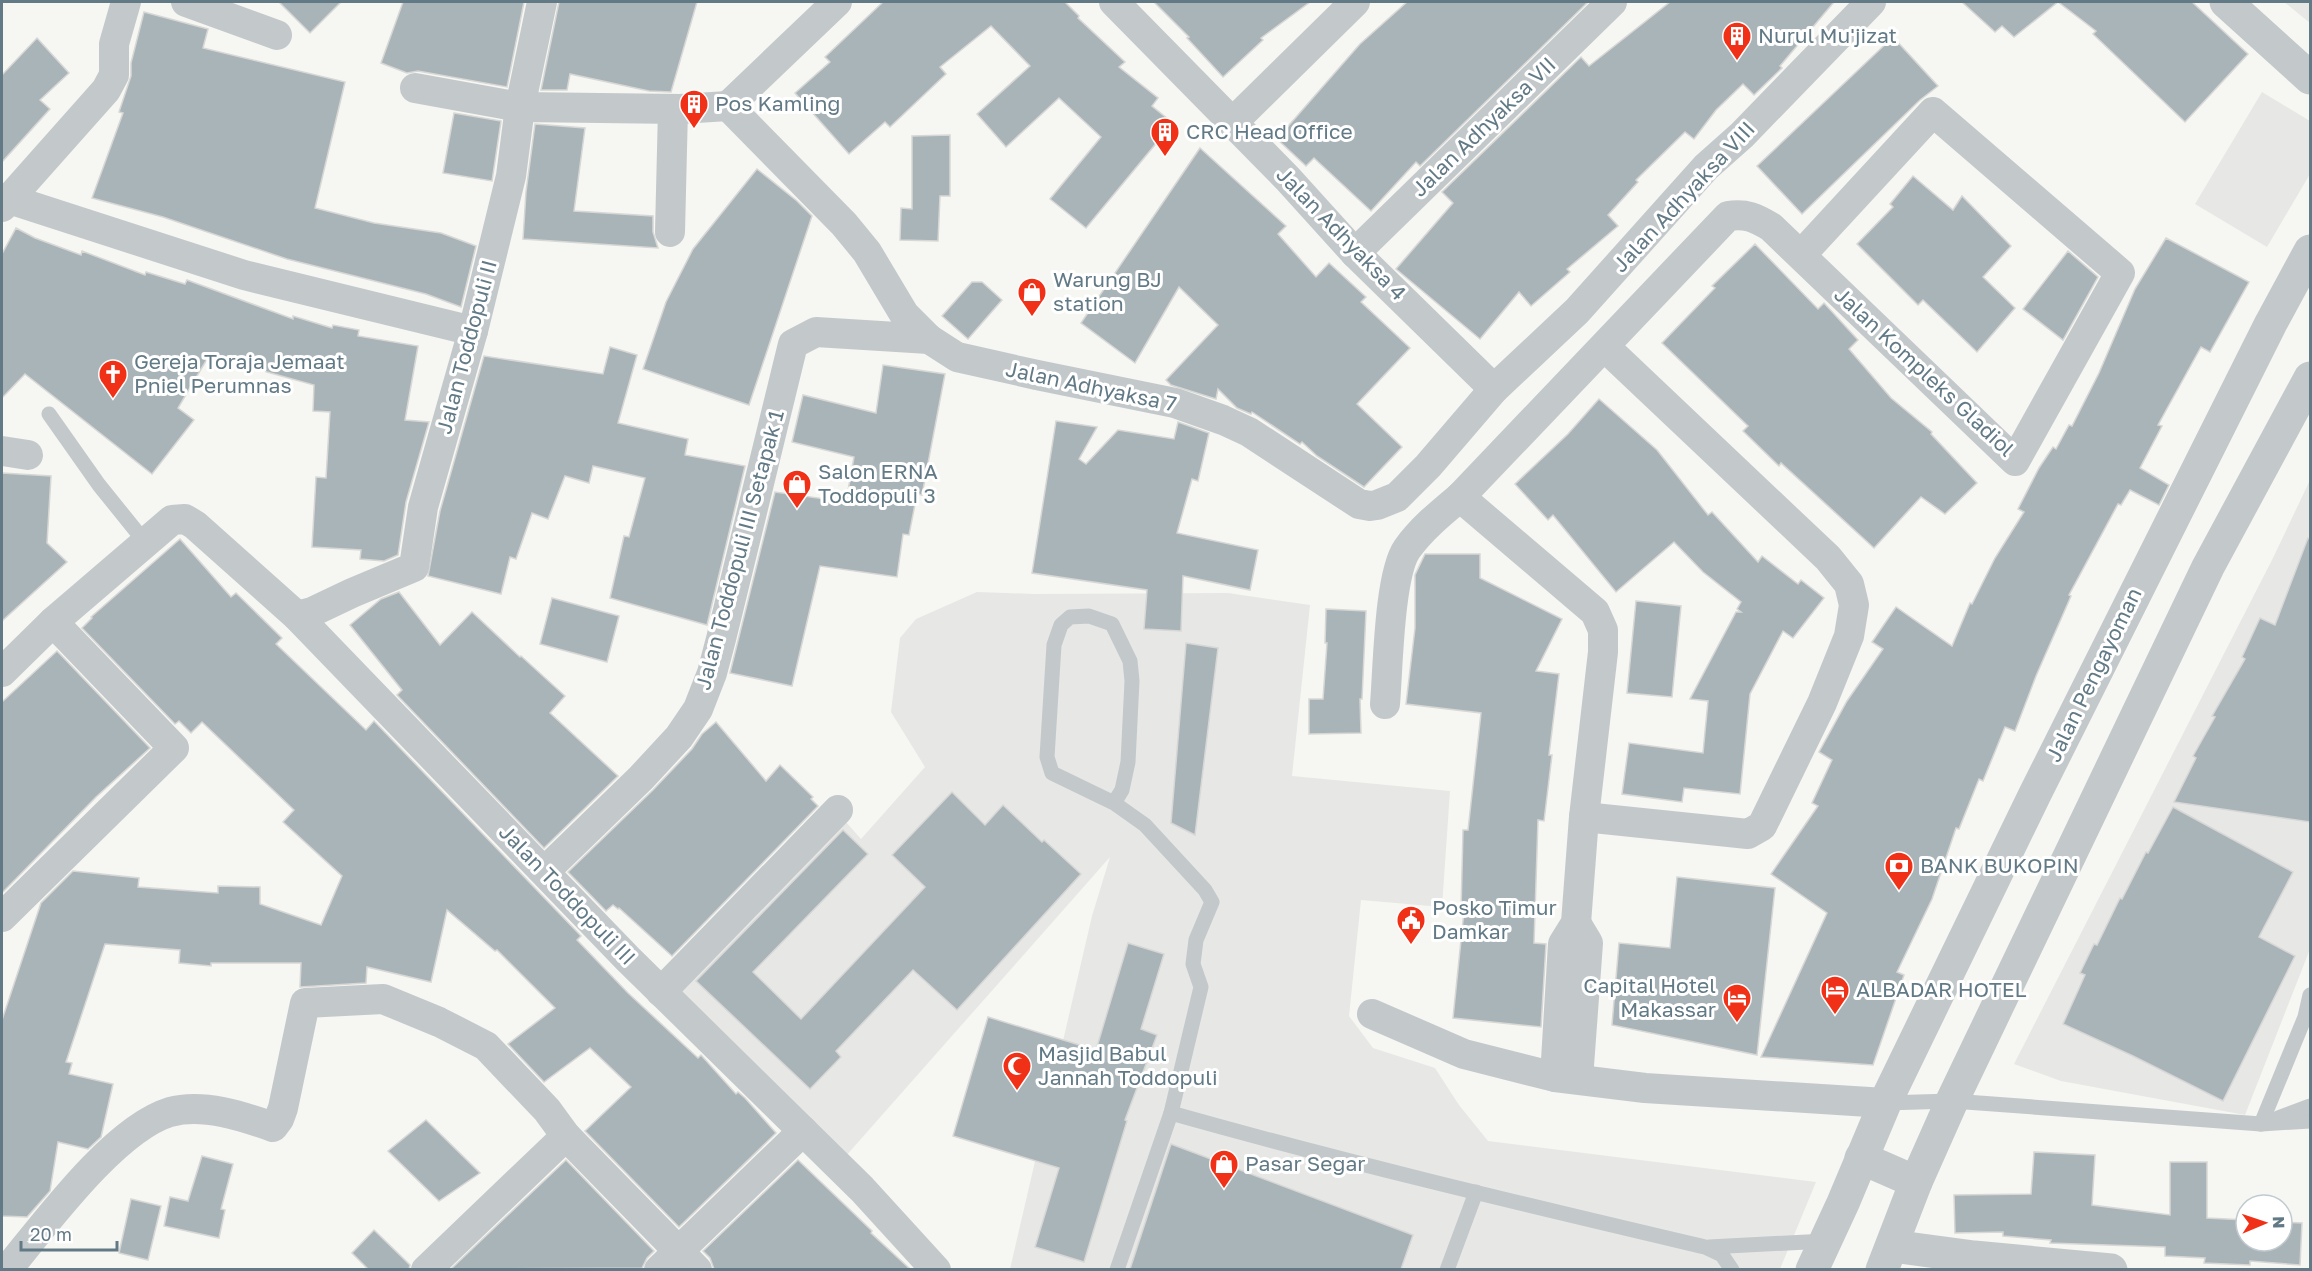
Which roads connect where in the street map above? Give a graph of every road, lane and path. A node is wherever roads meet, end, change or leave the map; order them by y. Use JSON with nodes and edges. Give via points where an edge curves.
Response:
{"nodes":[{"id":1,"x":126,"y":2,"type":"edge"},
{"id":2,"x":186,"y":2,"type":"edge"},
{"id":3,"x":542,"y":2,"type":"edge"},
{"id":4,"x":837,"y":2,"type":"edge"},
{"id":5,"x":1114,"y":2,"type":"edge"},
{"id":6,"x":1355,"y":2,"type":"edge"},
{"id":7,"x":1612,"y":2,"type":"edge"},
{"id":8,"x":1871,"y":2,"type":"edge"},
{"id":9,"x":2226,"y":2,"type":"edge"},
{"id":10,"x":277,"y":35,"type":"dead end"},
{"id":11,"x":2310,"y":78,"type":"edge"},
{"id":12,"x":415,"y":88,"type":"dead end"},
{"id":13,"x":728,"y":106,"type":"junction"},
{"id":14,"x":520,"y":107,"type":"junction"},
{"id":15,"x":673,"y":109,"type":"junction"},
{"id":16,"x":1233,"y":122,"type":"junction"},
{"id":17,"x":5,"y":203,"type":"edge"},
{"id":18,"x":670,"y":232,"type":"dead end"},
{"id":19,"x":2310,"y":251,"type":"edge"},
{"id":20,"x":1355,"y":253,"type":"junction"},
{"id":21,"x":1801,"y":255,"type":"junction"},
{"id":22,"x":473,"y":331,"type":"junction"},
{"id":23,"x":929,"y":339,"type":"junction"},
{"id":24,"x":1605,"y":347,"type":"junction"},
{"id":25,"x":2310,"y":378,"type":"edge"},
{"id":26,"x":1494,"y":389,"type":"junction"},
{"id":27,"x":49,"y":414,"type":"dead end"},
{"id":28,"x":1460,"y":497,"type":"junction"},
{"id":29,"x":145,"y":542,"type":"junction"},
{"id":30,"x":297,"y":616,"type":"junction"},
{"id":31,"x":53,"y":622,"type":"junction"},
{"id":32,"x":2,"y":672,"type":"edge"},
{"id":33,"x":1385,"y":704,"type":"dead end"},
{"id":34,"x":1114,"y":803,"type":"junction"},
{"id":35,"x":838,"y":810,"type":"dead end"},
{"id":36,"x":1584,"y":817,"type":"junction"},
{"id":37,"x":545,"y":871,"type":"junction"},
{"id":38,"x":2,"y":917,"type":"edge"},
{"id":39,"x":661,"y":992,"type":"junction"},
{"id":40,"x":2310,"y":995,"type":"edge"},
{"id":41,"x":1372,"y":1014,"type":"dead end"},
{"id":42,"x":1567,"y":1078,"type":"junction"},
{"id":43,"x":1952,"y":1101,"type":"junction"},
{"id":44,"x":1885,"y":1103,"type":"junction"},
{"id":45,"x":2310,"y":1106,"type":"edge"},
{"id":46,"x":1172,"y":1113,"type":"junction"},
{"id":47,"x":2310,"y":1121,"type":"edge"},
{"id":48,"x":2261,"y":1124,"type":"junction"},
{"id":49,"x":803,"y":1131,"type":"junction"},
{"id":50,"x":566,"y":1136,"type":"junction"},
{"id":51,"x":1861,"y":1158,"type":"junction"},
{"id":52,"x":1917,"y":1182,"type":"junction"},
{"id":53,"x":1476,"y":1192,"type":"junction"},
{"id":54,"x":1705,"y":1247,"type":"junction"},
{"id":55,"x":1819,"y":1256,"type":"edge"},
{"id":56,"x":1887,"y":1258,"type":"edge"},
{"id":57,"x":678,"y":1263,"type":"edge"},
{"id":58,"x":7,"y":1269,"type":"edge"},
{"id":59,"x":426,"y":1269,"type":"edge"},
{"id":60,"x":936,"y":1269,"type":"edge"},
{"id":61,"x":1118,"y":1269,"type":"edge"},
{"id":62,"x":1447,"y":1269,"type":"edge"},
{"id":63,"x":1732,"y":1269,"type":"edge"},
{"id":64,"x":2111,"y":1269,"type":"edge"}],
"edges":[{"from":1,"to":17,"type":"street","via":[[114,44],[114,75],[106,90]]},
{"from":2,"to":10,"type":"street"},
{"from":3,"to":14,"type":"street","name":"Jalan Toddopuli II"},
{"from":4,"to":13,"type":"street"},
{"from":5,"to":16,"type":"street","name":"Jalan Adhyaksa 4"},
{"from":6,"to":16,"type":"street"},
{"from":7,"to":20,"type":"street","name":"Jalan Adhyaksa VII"},
{"from":8,"to":26,"type":"street","name":"Jalan Adhyaksa VIII","via":[[1706,167],[1577,311]]},
{"from":9,"to":11,"type":"street"},
{"from":12,"to":14,"type":"street"},
{"from":13,"to":15,"type":"street"},
{"from":13,"to":23,"type":"street","name":"Jalan Adhyaksa 7","via":[[844,224],[867,252],[904,314]]},
{"from":14,"to":15,"type":"street"},
{"from":14,"to":22,"type":"street","name":"Jalan Toddopuli II","via":[[511,176]]},
{"from":15,"to":18,"type":"street"},
{"from":16,"to":20,"type":"street","name":"Jalan Adhyaksa 4"},
{"from":17,"to":22,"type":"street","via":[[244,275]]},
{"from":19,"to":44,"type":"street","name":"Jalan Pengayoman","via":[[2153,557]]},
{"from":20,"to":26,"type":"street","name":"Jalan Adhyaksa 4"},
{"from":21,"to":21,"type":"street","name":"Jalan Kompleks Gladiol","via":[[2015,461],[2120,273],[1933,112]]},
{"from":21,"to":24,"type":"street","name":"Jalan Kompleks Gladiol","via":[[1756,218],[1741,213],[1728,216]]},
{"from":22,"to":30,"type":"street","name":"Jalan Toddopuli II","via":[[423,507],[414,567]]},
{"from":23,"to":26,"type":"street","name":"Jalan Adhyaksa 7","via":[[957,357],[1175,403],[1223,420],[1249,432],[1359,504],[1370,506],[1397,496]]},
{"from":23,"to":37,"type":"street","name":"Jalan Toddopuli III Setapak 1","via":[[816,332],[793,344],[721,639],[698,709],[679,737],[641,778]]},
{"from":24,"to":28,"type":"street","name":"Jalan Kompleks Gladiol"},
{"from":24,"to":36,"type":"street","via":[[1828,558],[1849,584],[1854,605],[1850,636],[1762,826],[1748,834]]},
{"from":25,"to":43,"type":"street","via":[[2208,567]]},
{"from":27,"to":29,"type":"lane"},
{"from":28,"to":33,"type":"street","name":"Jalan Kompleks Gladiol","via":[[1418,536],[1401,560]]},
{"from":28,"to":36,"type":"street","via":[[1595,612],[1603,630]]},
{"from":29,"to":30,"type":"street","name":"Jalan Toddopuli III","via":[[172,520],[185,519]]},
{"from":29,"to":31,"type":"street"},
{"from":30,"to":37,"type":"street","name":"Jalan Toddopuli III"},
{"from":31,"to":32,"type":"street"},
{"from":31,"to":38,"type":"street","via":[[174,748]]},
{"from":34,"to":34,"type":"lane","via":[[1052,773],[1047,757],[1054,645],[1061,625],[1070,617],[1089,616],[1112,624],[1130,661],[1128,762],[1122,790]]},
{"from":34,"to":46,"type":"lane","via":[[1145,825],[1212,902],[1196,940],[1193,964],[1201,987]]},
{"from":35,"to":39,"type":"street"},
{"from":36,"to":42,"type":"street","via":[[1576,922],[1563,944]]},
{"from":37,"to":39,"type":"street","name":"Jalan Toddopuli III"},
{"from":39,"to":49,"type":"street","name":"Jalan Toddopuli III"},
{"from":40,"to":48,"type":"lane","via":[[2306,1017]]},
{"from":41,"to":42,"type":"street","via":[[1464,1054]]},
{"from":42,"to":44,"type":"street","via":[[1646,1088]]},
{"from":43,"to":44,"type":"lane"},
{"from":43,"to":48,"type":"lane"},
{"from":43,"to":52,"type":"street"},
{"from":44,"to":51,"type":"street","name":"Jalan Pengayoman"},
{"from":45,"to":48,"type":"lane"},
{"from":46,"to":53,"type":"lane"},
{"from":46,"to":61,"type":"lane"},
{"from":47,"to":48,"type":"lane"},
{"from":49,"to":57,"type":"street"},
{"from":49,"to":60,"type":"street","name":"Jalan Toddopuli III"},
{"from":50,"to":57,"type":"street"},
{"from":50,"to":58,"type":"street","via":[[547,1110],[486,1046],[439,1022],[383,999],[305,1003],[283,1108],[273,1127],[209,1110],[172,1112],[146,1122],[89,1172]]},
{"from":50,"to":59,"type":"street"},
{"from":51,"to":52,"type":"street"},
{"from":51,"to":55,"type":"street","name":"Jalan Pengayoman"},
{"from":52,"to":56,"type":"street"},
{"from":53,"to":54,"type":"lane"},
{"from":53,"to":62,"type":"lane"},
{"from":54,"to":55,"type":"lane"},
{"from":54,"to":63,"type":"lane","via":[[1722,1255]]},
{"from":56,"to":64,"type":"street","via":[[1974,1257]]}]}
